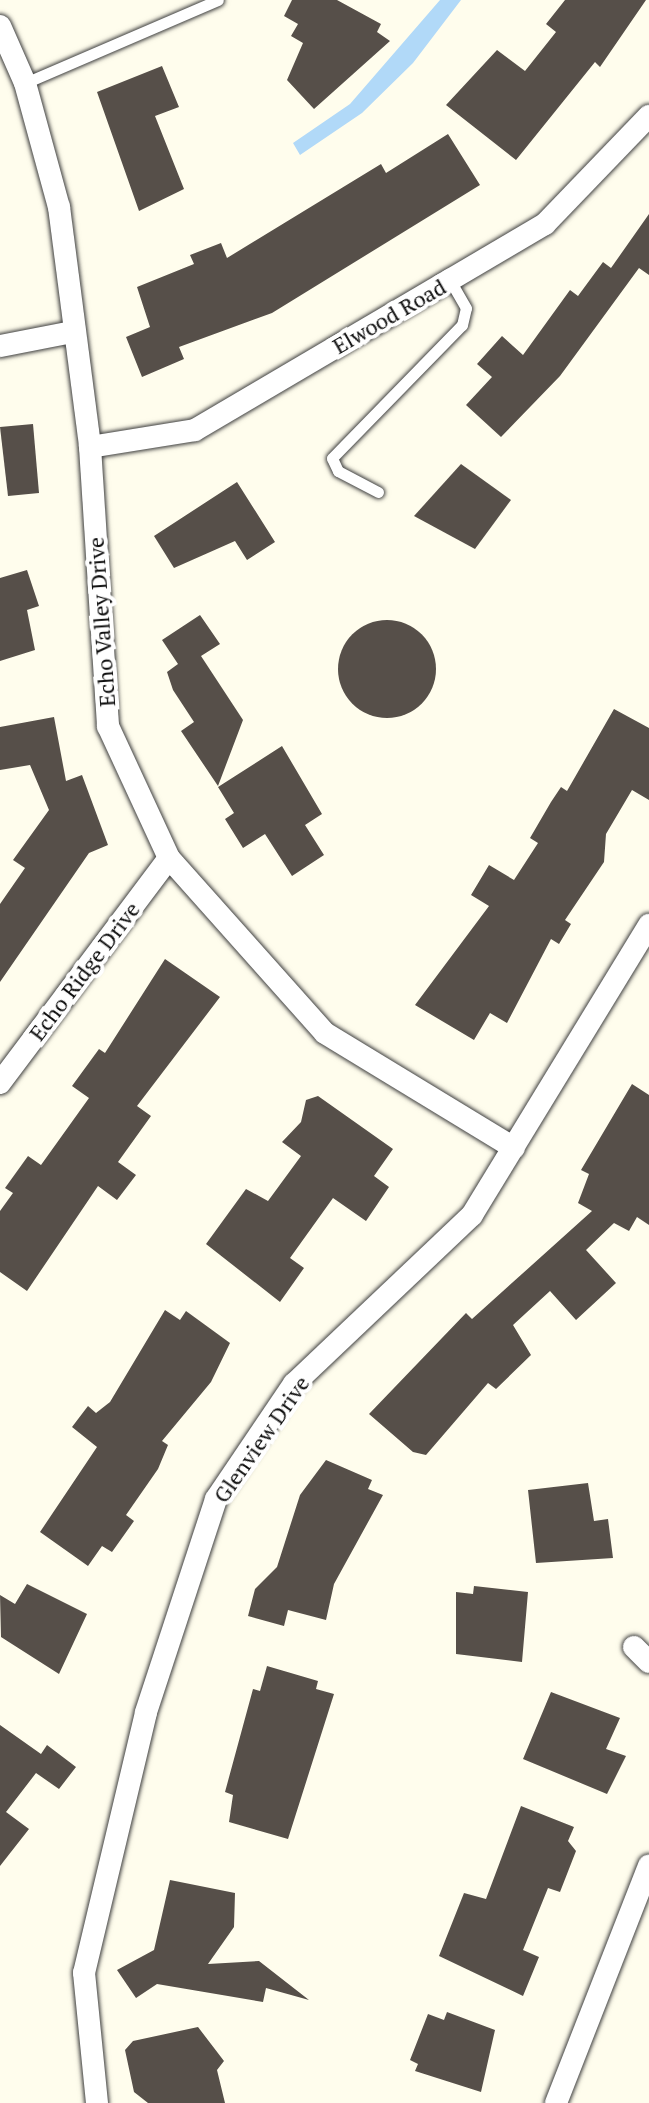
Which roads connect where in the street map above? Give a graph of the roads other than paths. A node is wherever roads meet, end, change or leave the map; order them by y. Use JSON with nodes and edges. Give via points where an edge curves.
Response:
{"nodes":[{"id":1,"x":218,"y":0,"type":"edge"},
{"id":2,"x":0,"y":26,"type":"edge"},
{"id":3,"x":25,"y":83,"type":"junction"},
{"id":4,"x":649,"y":116,"type":"edge"},
{"id":5,"x":450,"y":280,"type":"junction"},
{"id":6,"x":72,"y":332,"type":"junction"},
{"id":7,"x":0,"y":346,"type":"edge"},
{"id":8,"x":90,"y":447,"type":"junction"},
{"id":9,"x":378,"y":492,"type":"dead end"},
{"id":10,"x":169,"y":858,"type":"junction"},
{"id":11,"x":649,"y":925,"type":"edge"},
{"id":12,"x":1,"y":1078,"type":"edge"},
{"id":13,"x":514,"y":1148,"type":"junction"},
{"id":14,"x":649,"y":1866,"type":"edge"},
{"id":15,"x":97,"y":2103,"type":"edge"},
{"id":16,"x":556,"y":2103,"type":"edge"}],
"edges":[{"from":1,"to":3,"type":"lane"},
{"from":2,"to":3,"type":"street","name":"Echo Valley Drive"},
{"from":3,"to":6,"type":"street","name":"Echo Valley Drive","via":[[59,207]]},
{"from":4,"to":5,"type":"street","name":"Elwood Road","via":[[545,224]]},
{"from":5,"to":8,"type":"street","name":"Elwood Road","via":[[195,430]]},
{"from":5,"to":9,"type":"lane","via":[[466,308],[462,325],[332,458],[338,471]]},
{"from":6,"to":7,"type":"street"},
{"from":6,"to":8,"type":"street","name":"Echo Valley Drive"},
{"from":8,"to":10,"type":"street","name":"Echo Valley Drive","via":[[108,726]]},
{"from":10,"to":12,"type":"street","name":"Echo Ridge Drive"},
{"from":10,"to":13,"type":"street","name":"Echo Valley Drive","via":[[325,1033]]},
{"from":11,"to":13,"type":"street","name":"Glenview Drive"},
{"from":13,"to":15,"type":"street","name":"Glenview Drive","via":[[472,1215],[294,1384],[216,1499],[146,1712],[84,1973]]},
{"from":14,"to":16,"type":"street"}]}
